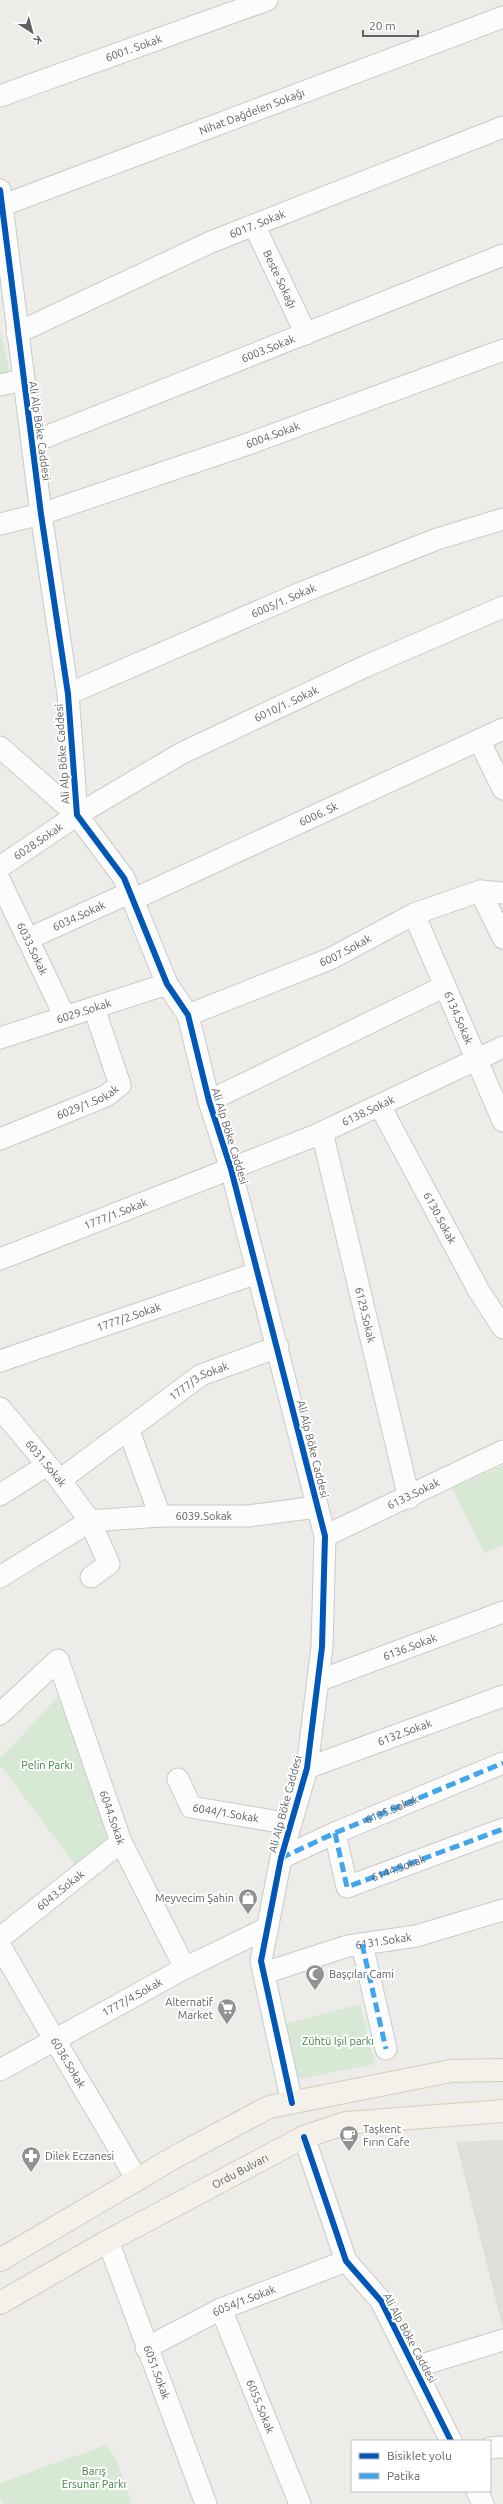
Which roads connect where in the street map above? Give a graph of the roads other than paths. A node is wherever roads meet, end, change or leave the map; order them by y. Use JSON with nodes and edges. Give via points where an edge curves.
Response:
{"nodes":[{"id":1,"x":267,"y":0,"type":"edge"},
{"id":2,"x":503,"y":18,"type":"edge"},
{"id":3,"x":0,"y":96,"type":"edge"},
{"id":4,"x":503,"y":127,"type":"edge"},
{"id":5,"x":1,"y":198,"type":"edge"},
{"id":6,"x":254,"y":225,"type":"junction"},
{"id":7,"x":503,"y":255,"type":"edge"},
{"id":8,"x":4,"y":260,"type":"edge"},
{"id":9,"x":17,"y":333,"type":"junction"},
{"id":10,"x":306,"y":334,"type":"junction"},
{"id":11,"x":503,"y":350,"type":"edge"},
{"id":12,"x":23,"y":380,"type":"junction"},
{"id":13,"x":0,"y":385,"type":"edge"},
{"id":14,"x":33,"y":442,"type":"junction"},
{"id":15,"x":41,"y":514,"type":"junction"},
{"id":16,"x":503,"y":519,"type":"edge"},
{"id":17,"x":0,"y":524,"type":"edge"},
{"id":18,"x":503,"y":607,"type":"edge"},
{"id":19,"x":68,"y":694,"type":"junction"},
{"id":20,"x":503,"y":730,"type":"edge"},
{"id":21,"x":479,"y":740,"type":"junction"},
{"id":22,"x":0,"y":747,"type":"edge"},
{"id":23,"x":503,"y":789,"type":"edge"},
{"id":24,"x":76,"y":815,"type":"junction"},
{"id":25,"x":0,"y":867,"type":"edge"},
{"id":26,"x":0,"y":881,"type":"edge"},
{"id":27,"x":480,"y":891,"type":"junction"},
{"id":28,"x":503,"y":893,"type":"edge"},
{"id":29,"x":132,"y":896,"type":"junction"},
{"id":30,"x":414,"y":914,"type":"junction"},
{"id":31,"x":503,"y":938,"type":"edge"},
{"id":32,"x":28,"y":939,"type":"junction"},
{"id":33,"x":168,"y":984,"type":"junction"},
{"id":34,"x":446,"y":986,"type":"junction"},
{"id":35,"x":94,"y":1008,"type":"junction"},
{"id":36,"x":188,"y":1015,"type":"junction"},
{"id":37,"x":65,"y":1017,"type":"junction"},
{"id":38,"x":0,"y":1038,"type":"edge"},
{"id":39,"x":503,"y":1047,"type":"edge"},
{"id":40,"x":475,"y":1059,"type":"junction"},
{"id":41,"x":209,"y":1101,"type":"junction"},
{"id":42,"x":380,"y":1106,"type":"junction"},
{"id":43,"x":503,"y":1121,"type":"edge"},
{"id":44,"x":322,"y":1132,"type":"junction"},
{"id":45,"x":0,"y":1139,"type":"edge"},
{"id":46,"x":231,"y":1168,"type":"junction"},
{"id":47,"x":0,"y":1259,"type":"edge"},
{"id":48,"x":257,"y":1273,"type":"junction"},
{"id":49,"x":503,"y":1328,"type":"edge"},
{"id":50,"x":278,"y":1347,"type":"junction"},
{"id":51,"x":0,"y":1361,"type":"edge"},
{"id":52,"x":0,"y":1408,"type":"edge"},
{"id":53,"x":129,"y":1431,"type":"junction"},
{"id":54,"x":503,"y":1450,"type":"edge"},
{"id":55,"x":54,"y":1473,"type":"junction"},
{"id":56,"x":0,"y":1495,"type":"edge"},
{"id":57,"x":409,"y":1498,"type":"junction"},
{"id":58,"x":317,"y":1507,"type":"junction"},
{"id":59,"x":160,"y":1516,"type":"junction"},
{"id":60,"x":90,"y":1521,"type":"junction"},
{"id":61,"x":325,"y":1536,"type":"junction"},
{"id":62,"x":0,"y":1577,"type":"edge"},
{"id":63,"x":91,"y":1577,"type":"dead end"},
{"id":64,"x":503,"y":1612,"type":"edge"},
{"id":65,"x":318,"y":1681,"type":"junction"},
{"id":66,"x":503,"y":1696,"type":"edge"},
{"id":67,"x":0,"y":1714,"type":"edge"},
{"id":68,"x":503,"y":1763,"type":"edge"},
{"id":69,"x":307,"y":1768,"type":"junction"},
{"id":70,"x":178,"y":1779,"type":"dead end"},
{"id":71,"x":291,"y":1824,"type":"junction"},
{"id":72,"x":503,"y":1829,"type":"edge"},
{"id":73,"x":335,"y":1833,"type":"junction"},
{"id":74,"x":121,"y":1842,"type":"junction"},
{"id":75,"x":281,"y":1858,"type":"junction"},
{"id":76,"x":503,"y":1910,"type":"edge"},
{"id":77,"x":267,"y":1928,"type":"junction"},
{"id":78,"x":0,"y":1938,"type":"edge"},
{"id":79,"x":362,"y":1944,"type":"junction"},
{"id":80,"x":0,"y":1945,"type":"edge"},
{"id":81,"x":185,"y":1968,"type":"junction"},
{"id":82,"x":264,"y":1973,"type":"junction"},
{"id":83,"x":52,"y":2040,"type":"junction"},
{"id":84,"x":386,"y":2049,"type":"dead end"},
{"id":85,"x":0,"y":2070,"type":"edge"},
{"id":86,"x":503,"y":2070,"type":"edge"},
{"id":87,"x":292,"y":2103,"type":"junction"},
{"id":88,"x":503,"y":2111,"type":"edge"},
{"id":89,"x":304,"y":2137,"type":"junction"},
{"id":90,"x":138,"y":2180,"type":"junction"},
{"id":91,"x":108,"y":2241,"type":"junction"},
{"id":92,"x":0,"y":2260,"type":"edge"},
{"id":93,"x":346,"y":2261,"type":"junction"},
{"id":94,"x":0,"y":2303,"type":"edge"},
{"id":95,"x":221,"y":2310,"type":"junction"},
{"id":96,"x":503,"y":2340,"type":"edge"},
{"id":97,"x":146,"y":2348,"type":"junction"},
{"id":98,"x":415,"y":2367,"type":"junction"},
{"id":99,"x":451,"y":2440,"type":"edge"},
{"id":100,"x":491,"y":2448,"type":"edge"},
{"id":101,"x":503,"y":2448,"type":"edge"},
{"id":102,"x":206,"y":2504,"type":"edge"},
{"id":103,"x":300,"y":2504,"type":"edge"}],
"edges":[{"from":1,"to":3,"type":"street","name":"6001. Sokak"},
{"from":2,"to":5,"type":"street","name":"Nihat Dağdelen Sokağı"},
{"from":4,"to":6,"type":"street","name":"6017. Sokak"},
{"from":5,"to":8,"type":"street","name":"Ali Alp Böke Caddesi"},
{"from":6,"to":9,"type":"street","name":"6017. Sokak","via":[[211,242]]},
{"from":6,"to":10,"type":"street","name":"Beste Sokağı"},
{"from":7,"to":10,"type":"street","name":"6003.Sokak"},
{"from":8,"to":9,"type":"street","name":"Ali Alp Böke Caddesi"},
{"from":9,"to":12,"type":"street","name":"Ali Alp Böke Caddesi"},
{"from":10,"to":14,"type":"street","name":"6003.Sokak"},
{"from":11,"to":15,"type":"street","name":"6004.Sokak","via":[[261,440]]},
{"from":12,"to":13,"type":"street"},
{"from":12,"to":14,"type":"street","name":"Ali Alp Böke Caddesi"},
{"from":14,"to":15,"type":"street","name":"Ali Alp Böke Caddesi"},
{"from":15,"to":17,"type":"street","name":"6004.Sokak"},
{"from":15,"to":19,"type":"street","name":"Ali Alp Böke Caddesi"},
{"from":16,"to":19,"type":"street","name":"6005/1. Sokak","via":[[438,539],[303,592]]},
{"from":18,"to":24,"type":"street","name":"6010/1. Sokak","via":[[364,668],[182,753]]},
{"from":19,"to":24,"type":"street","name":"Ali Alp Böke Caddesi"},
{"from":20,"to":21,"type":"street","name":"6006. Sk"},
{"from":21,"to":23,"type":"street"},
{"from":21,"to":29,"type":"street","name":"6006. Sk"},
{"from":22,"to":24,"type":"street"},
{"from":24,"to":25,"type":"street","name":"6028.Sokak"},
{"from":24,"to":29,"type":"street","name":"Ali Alp Böke Caddesi","via":[[124,878]]},
{"from":26,"to":32,"type":"street","name":"6033.Sokak"},
{"from":27,"to":28,"type":"street","name":"6007.Sokak"},
{"from":27,"to":30,"type":"street","name":"6007.Sokak"},
{"from":27,"to":31,"type":"street"},
{"from":29,"to":32,"type":"street","name":"6034.Sokak"},
{"from":29,"to":33,"type":"street","name":"Ali Alp Böke Caddesi"},
{"from":30,"to":34,"type":"street","name":"6134.Sokak"},
{"from":30,"to":36,"type":"street","name":"6007.Sokak","via":[[332,958]]},
{"from":32,"to":37,"type":"street","name":"6033.Sokak"},
{"from":33,"to":35,"type":"street","name":"6029.Sokak"},
{"from":33,"to":36,"type":"street","name":"Ali Alp Böke Caddesi"},
{"from":34,"to":40,"type":"street","name":"6134.Sokak"},
{"from":34,"to":41,"type":"street"},
{"from":35,"to":37,"type":"street","name":"6029.Sokak"},
{"from":35,"to":45,"type":"street","name":"6029/1.Sokak","via":[[120,1085],[106,1096]]},
{"from":36,"to":41,"type":"street","name":"Ali Alp Böke Caddesi"},
{"from":37,"to":38,"type":"street","name":"6029.Sokak"},
{"from":39,"to":40,"type":"street","name":"6138.Sokak"},
{"from":40,"to":42,"type":"street","name":"6138.Sokak"},
{"from":40,"to":43,"type":"street","name":"6134.Sokak"},
{"from":41,"to":46,"type":"street","name":"Ali Alp Böke Caddesi"},
{"from":42,"to":44,"type":"street","name":"6138.Sokak"},
{"from":42,"to":49,"type":"street","name":"6130.Sokak","via":[[479,1291]]},
{"from":44,"to":46,"type":"street","name":"6138.Sokak"},
{"from":44,"to":57,"type":"street","name":"6129.Sokak"},
{"from":46,"to":47,"type":"street","name":"1777/1.Sokak"},
{"from":46,"to":48,"type":"street","name":"Ali Alp Böke Caddesi"},
{"from":48,"to":50,"type":"street","name":"Ali Alp Böke Caddesi"},
{"from":48,"to":51,"type":"street","name":"1777/2.Sokak"},
{"from":50,"to":53,"type":"street","name":"1777/3.Sokak","via":[[201,1375]]},
{"from":50,"to":58,"type":"street","name":"Ali Alp Böke Caddesi"},
{"from":52,"to":55,"type":"street","name":"6031.Sokak"},
{"from":53,"to":55,"type":"street","name":"1777/3.Sokak"},
{"from":53,"to":59,"type":"street"},
{"from":54,"to":57,"type":"street","name":"6133.Sokak"},
{"from":55,"to":56,"type":"street","name":"1777/3.Sokak"},
{"from":55,"to":60,"type":"street","name":"6031.Sokak"},
{"from":57,"to":61,"type":"street","name":"6133.Sokak"},
{"from":58,"to":59,"type":"street","name":"6039.Sokak","via":[[248,1516]]},
{"from":58,"to":61,"type":"street","name":"Ali Alp Böke Caddesi"},
{"from":59,"to":60,"type":"street","name":"6039.Sokak"},
{"from":60,"to":62,"type":"street","name":"6039.Sokak"},
{"from":60,"to":63,"type":"street","via":[[109,1564]]},
{"from":61,"to":65,"type":"street","name":"Ali Alp Böke Caddesi","via":[[322,1647]]},
{"from":64,"to":65,"type":"street","name":"6136.Sokak"},
{"from":65,"to":69,"type":"street","name":"Ali Alp Böke Caddesi"},
{"from":66,"to":69,"type":"street","name":"6132.Sokak"},
{"from":67,"to":74,"type":"street","name":"6044.Sokak","via":[[58,1660]]},
{"from":68,"to":73,"type":"street","name":"6135.Sokak"},
{"from":69,"to":71,"type":"street","name":"Ali Alp Böke Caddesi"},
{"from":70,"to":71,"type":"street","name":"6044/1.Sokak","via":[[191,1807]]},
{"from":71,"to":75,"type":"street","name":"Ali Alp Böke Caddesi"},
{"from":72,"to":73,"type":"street","name":"6144.Sokak","via":[[347,1887]]},
{"from":73,"to":75,"type":"street","name":"6135.Sokak"},
{"from":74,"to":78,"type":"street","name":"6043.Sokak"},
{"from":74,"to":81,"type":"street","name":"6044.Sokak"},
{"from":75,"to":77,"type":"street","name":"Ali Alp Böke Caddesi"},
{"from":76,"to":79,"type":"street","name":"6131.Sokak","via":[[416,1936]]},
{"from":77,"to":81,"type":"street","name":"1777/4.Sokak"},
{"from":77,"to":82,"type":"street","name":"Ali Alp Böke Caddesi","via":[[261,1961]]},
{"from":79,"to":82,"type":"street","name":"6131.Sokak","via":[[348,1946]]},
{"from":79,"to":84,"type":"street"},
{"from":80,"to":83,"type":"street","name":"6036.Sokak"},
{"from":81,"to":83,"type":"street","name":"1777/4.Sokak"},
{"from":82,"to":87,"type":"street","name":"Ali Alp Böke Caddesi"},
{"from":83,"to":85,"type":"street","name":"1777/4.Sokak"},
{"from":83,"to":90,"type":"street","name":"6036.Sokak","via":[[74,2071]]},
{"from":86,"to":87,"type":"main road","via":[[451,2071]]},
{"from":87,"to":90,"type":"main road","via":[[269,2107],[175,2157]]},
{"from":88,"to":89,"type":"main road","name":"Ordu Bulvarı","via":[[346,2123]]},
{"from":89,"to":91,"type":"main road","name":"Ordu Bulvarı"},
{"from":89,"to":93,"type":"street","name":"Ali Alp Böke Caddesi"},
{"from":90,"to":92,"type":"main road"},
{"from":91,"to":94,"type":"main road","name":"Ordu Bulvarı"},
{"from":91,"to":97,"type":"street","name":"6051.Sokak"},
{"from":93,"to":95,"type":"street","name":"6054/1.Sokak"},
{"from":93,"to":98,"type":"street","name":"Ali Alp Böke Caddesi","via":[[381,2301]]},
{"from":95,"to":97,"type":"street","name":"6054/1.Sokak"},
{"from":95,"to":103,"type":"street","name":"6055.Sokak"},
{"from":96,"to":98,"type":"street"},
{"from":97,"to":102,"type":"street","name":"6051.Sokak"},
{"from":98,"to":99,"type":"street","name":"Ali Alp Böke Caddesi"},
{"from":100,"to":101,"type":"street"}]}
